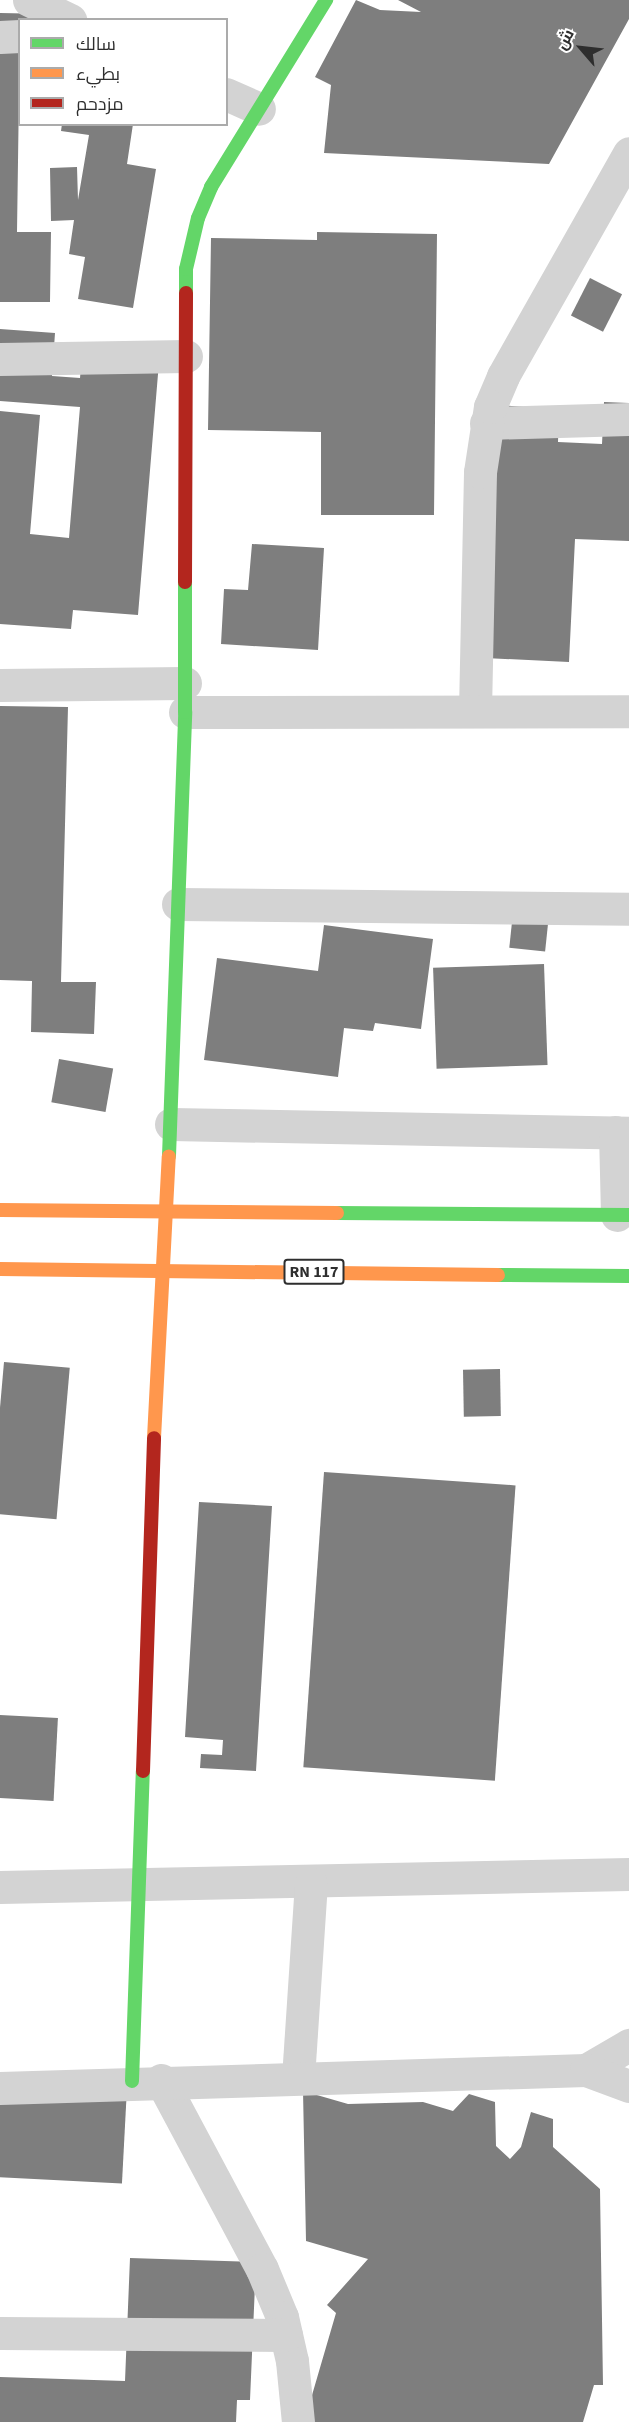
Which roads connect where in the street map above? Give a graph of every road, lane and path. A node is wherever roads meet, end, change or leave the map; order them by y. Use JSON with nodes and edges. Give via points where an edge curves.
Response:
{"nodes":[{"id":1,"x":29,"y":0,"type":"edge"},
{"id":2,"x":326,"y":0,"type":"edge"},
{"id":3,"x":66,"y":18,"type":"edge"},
{"id":4,"x":18,"y":36,"type":"edge"},
{"id":5,"x":0,"y":37,"type":"edge"},
{"id":6,"x":228,"y":95,"type":"edge"},
{"id":7,"x":259,"y":109,"type":"junction"},
{"id":8,"x":629,"y":153,"type":"edge"},
{"id":9,"x":186,"y":356,"type":"junction"},
{"id":10,"x":0,"y":359,"type":"edge"},
{"id":11,"x":629,"y":419,"type":"edge"},
{"id":12,"x":486,"y":423,"type":"junction"},
{"id":13,"x":0,"y":685,"type":"edge"},
{"id":14,"x":185,"y":697,"type":"junction"},
{"id":15,"x":475,"y":711,"type":"junction"},
{"id":16,"x":629,"y":711,"type":"edge"},
{"id":17,"x":178,"y":904,"type":"junction"},
{"id":18,"x":629,"y":909,"type":"edge"},
{"id":19,"x":171,"y":1124,"type":"junction"},
{"id":20,"x":622,"y":1132,"type":"edge"},
{"id":21,"x":0,"y":1209,"type":"edge"},
{"id":22,"x":164,"y":1209,"type":"junction"},
{"id":23,"x":623,"y":1215,"type":"edge"},
{"id":24,"x":0,"y":1269,"type":"edge"},
{"id":25,"x":160,"y":1272,"type":"junction"},
{"id":26,"x":629,"y":1276,"type":"edge"},
{"id":27,"x":629,"y":1874,"type":"edge"},
{"id":28,"x":311,"y":1882,"type":"junction"},
{"id":29,"x":0,"y":1887,"type":"edge"},
{"id":30,"x":137,"y":1887,"type":"junction"},
{"id":31,"x":629,"y":2045,"type":"edge"},
{"id":32,"x":586,"y":2070,"type":"junction"},
{"id":33,"x":298,"y":2078,"type":"junction"},
{"id":34,"x":147,"y":2081,"type":"junction"},
{"id":35,"x":629,"y":2086,"type":"edge"},
{"id":36,"x":0,"y":2088,"type":"edge"},
{"id":37,"x":0,"y":2333,"type":"edge"},
{"id":38,"x":286,"y":2335,"type":"junction"},
{"id":39,"x":298,"y":2422,"type":"edge"}],
"edges":[{"from":1,"to":3,"type":"street"},
{"from":2,"to":7,"type":"street"},
{"from":4,"to":5,"type":"street"},
{"from":6,"to":7,"type":"street"},
{"from":7,"to":9,"type":"street","via":[[211,187],[198,218],[186,269]]},
{"from":8,"to":12,"type":"street","via":[[503,376]]},
{"from":9,"to":10,"type":"street"},
{"from":9,"to":14,"type":"street"},
{"from":11,"to":12,"type":"street"},
{"from":12,"to":15,"type":"street","via":[[480,471]]},
{"from":13,"to":14,"type":"street"},
{"from":14,"to":15,"type":"street"},
{"from":14,"to":17,"type":"street"},
{"from":15,"to":16,"type":"street"},
{"from":17,"to":18,"type":"street"},
{"from":17,"to":19,"type":"street"},
{"from":19,"to":20,"type":"street"},
{"from":19,"to":22,"type":"street"},
{"from":20,"to":23,"type":"street"},
{"from":21,"to":22,"type":"street"},
{"from":22,"to":23,"type":"street"},
{"from":22,"to":25,"type":"street"},
{"from":24,"to":25,"type":"street","number":"RN 117"},
{"from":25,"to":26,"type":"street","number":"RN 117"},
{"from":25,"to":30,"type":"street"},
{"from":27,"to":28,"type":"street"},
{"from":28,"to":30,"type":"street"},
{"from":28,"to":33,"type":"street"},
{"from":29,"to":30,"type":"street"},
{"from":30,"to":34,"type":"street"},
{"from":31,"to":32,"type":"street"},
{"from":32,"to":33,"type":"street"},
{"from":32,"to":35,"type":"street"},
{"from":33,"to":34,"type":"street"},
{"from":34,"to":36,"type":"street"},
{"from":34,"to":38,"type":"street","via":[[262,2269]]},
{"from":37,"to":38,"type":"street"},
{"from":38,"to":39,"type":"street"}]}
